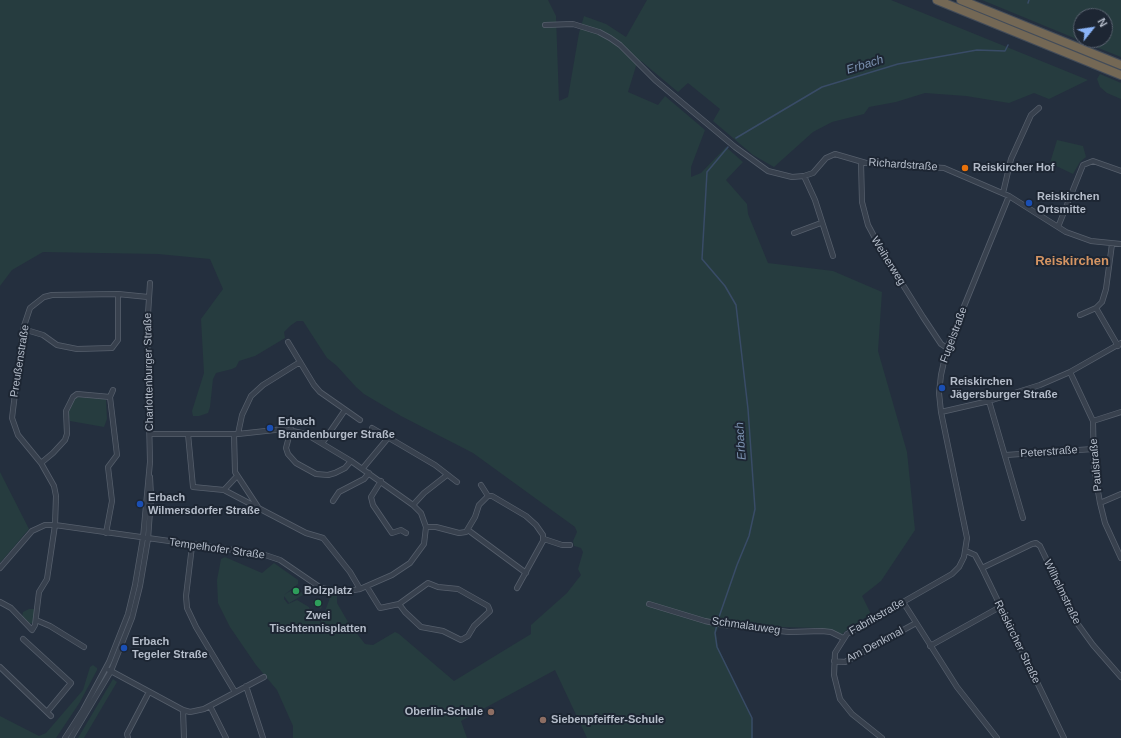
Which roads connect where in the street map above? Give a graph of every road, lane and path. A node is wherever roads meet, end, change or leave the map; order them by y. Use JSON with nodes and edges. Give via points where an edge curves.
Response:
{"nodes":[{"id":1,"x":937,"y":0,"type":"edge"},
{"id":2,"x":961,"y":0,"type":"edge"},
{"id":3,"x":545,"y":24,"type":"dead end"},
{"id":4,"x":1121,"y":65,"type":"edge"},
{"id":5,"x":1121,"y":75,"type":"edge"},
{"id":6,"x":1039,"y":108,"type":"dead end"},
{"id":7,"x":861,"y":162,"type":"junction"},
{"id":8,"x":1121,"y":171,"type":"edge"},
{"id":9,"x":804,"y":176,"type":"junction"},
{"id":10,"x":1003,"y":193,"type":"junction"},
{"id":11,"x":1010,"y":196,"type":"junction"},
{"id":12,"x":821,"y":224,"type":"junction"},
{"id":13,"x":1058,"y":227,"type":"junction"},
{"id":14,"x":794,"y":233,"type":"dead end"},
{"id":15,"x":1112,"y":244,"type":"junction"},
{"id":16,"x":1121,"y":244,"type":"edge"},
{"id":17,"x":833,"y":256,"type":"dead end"},
{"id":18,"x":150,"y":283,"type":"dead end"},
{"id":19,"x":118,"y":294,"type":"junction"},
{"id":20,"x":148,"y":297,"type":"junction"},
{"id":21,"x":1096,"y":308,"type":"junction"},
{"id":22,"x":1080,"y":315,"type":"dead end"},
{"id":23,"x":23,"y":330,"type":"junction"},
{"id":24,"x":288,"y":342,"type":"dead end"},
{"id":25,"x":1119,"y":345,"type":"edge"},
{"id":26,"x":947,"y":348,"type":"junction"},
{"id":27,"x":300,"y":362,"type":"junction"},
{"id":28,"x":1070,"y":372,"type":"junction"},
{"id":29,"x":113,"y":390,"type":"dead end"},
{"id":30,"x":110,"y":397,"type":"junction"},
{"id":31,"x":989,"y":401,"type":"junction"},
{"id":32,"x":345,"y":410,"type":"junction"},
{"id":33,"x":941,"y":412,"type":"junction"},
{"id":34,"x":1121,"y":412,"type":"edge"},
{"id":35,"x":360,"y":420,"type":"dead end"},
{"id":36,"x":1092,"y":422,"type":"junction"},
{"id":37,"x":372,"y":428,"type":"dead end"},
{"id":38,"x":291,"y":429,"type":"junction"},
{"id":39,"x":150,"y":434,"type":"junction"},
{"id":40,"x":188,"y":434,"type":"junction"},
{"id":41,"x":236,"y":434,"type":"junction"},
{"id":42,"x":388,"y":438,"type":"junction"},
{"id":43,"x":323,"y":442,"type":"junction"},
{"id":44,"x":1093,"y":450,"type":"junction"},
{"id":45,"x":1006,"y":455,"type":"junction"},
{"id":46,"x":351,"y":461,"type":"junction"},
{"id":47,"x":41,"y":464,"type":"junction"},
{"id":48,"x":363,"y":468,"type":"junction"},
{"id":49,"x":369,"y":473,"type":"junction"},
{"id":50,"x":447,"y":475,"type":"junction"},
{"id":51,"x":237,"y":476,"type":"junction"},
{"id":52,"x":382,"y":481,"type":"junction"},
{"id":53,"x":456,"y":482,"type":"dead end"},
{"id":54,"x":481,"y":485,"type":"dead end"},
{"id":55,"x":224,"y":490,"type":"junction"},
{"id":56,"x":1121,"y":494,"type":"edge"},
{"id":57,"x":488,"y":496,"type":"junction"},
{"id":58,"x":333,"y":501,"type":"dead end"},
{"id":59,"x":1100,"y":503,"type":"junction"},
{"id":60,"x":413,"y":505,"type":"junction"},
{"id":61,"x":259,"y":507,"type":"junction"},
{"id":62,"x":1023,"y":518,"type":"dead end"},
{"id":63,"x":55,"y":525,"type":"junction"},
{"id":64,"x":426,"y":527,"type":"junction"},
{"id":65,"x":468,"y":530,"type":"junction"},
{"id":66,"x":106,"y":533,"type":"junction"},
{"id":67,"x":406,"y":533,"type":"dead end"},
{"id":68,"x":146,"y":539,"type":"junction"},
{"id":69,"x":544,"y":539,"type":"junction"},
{"id":70,"x":570,"y":545,"type":"dead end"},
{"id":71,"x":192,"y":546,"type":"junction"},
{"id":72,"x":966,"y":551,"type":"junction"},
{"id":73,"x":1121,"y":558,"type":"edge"},
{"id":74,"x":0,"y":568,"type":"edge"},
{"id":75,"x":982,"y":568,"type":"junction"},
{"id":76,"x":526,"y":573,"type":"junction"},
{"id":77,"x":367,"y":587,"type":"junction"},
{"id":78,"x":517,"y":588,"type":"dead end"},
{"id":79,"x":360,"y":589,"type":"junction"},
{"id":80,"x":0,"y":602,"type":"edge"},
{"id":81,"x":903,"y":602,"type":"junction"},
{"id":82,"x":399,"y":604,"type":"junction"},
{"id":83,"x":649,"y":604,"type":"dead end"},
{"id":84,"x":1000,"y":607,"type":"junction"},
{"id":85,"x":36,"y":620,"type":"junction"},
{"id":86,"x":916,"y":623,"type":"junction"},
{"id":87,"x":844,"y":638,"type":"junction"},
{"id":88,"x":23,"y":639,"type":"dead end"},
{"id":89,"x":930,"y":646,"type":"junction"},
{"id":90,"x":84,"y":647,"type":"dead end"},
{"id":91,"x":834,"y":661,"type":"junction"},
{"id":92,"x":0,"y":667,"type":"edge"},
{"id":93,"x":108,"y":670,"type":"junction"},
{"id":94,"x":1121,"y":676,"type":"edge"},
{"id":95,"x":264,"y":677,"type":"dead end"},
{"id":96,"x":246,"y":686,"type":"junction"},
{"id":97,"x":149,"y":692,"type":"junction"},
{"id":98,"x":235,"y":692,"type":"junction"},
{"id":99,"x":210,"y":706,"type":"junction"},
{"id":100,"x":183,"y":710,"type":"junction"},
{"id":101,"x":47,"y":712,"type":"junction"},
{"id":102,"x":51,"y":716,"type":"dead end"},
{"id":103,"x":65,"y":738,"type":"edge"},
{"id":104,"x":71,"y":738,"type":"edge"},
{"id":105,"x":128,"y":738,"type":"edge"},
{"id":106,"x":184,"y":738,"type":"edge"},
{"id":107,"x":226,"y":738,"type":"edge"},
{"id":108,"x":263,"y":738,"type":"edge"},
{"id":109,"x":882,"y":738,"type":"edge"},
{"id":110,"x":997,"y":738,"type":"edge"},
{"id":111,"x":1064,"y":738,"type":"edge"}],
"edges":[{"from":1,"to":5,"type":"highway"},
{"from":2,"to":4,"type":"highway"},
{"from":3,"to":9,"type":"street","via":[[573,24],[599,32],[620,45],[642,68],[762,168],[779,175]]},
{"from":6,"to":10,"type":"street","via":[[1031,115],[1011,159]]},
{"from":7,"to":9,"type":"street","name":"Richardstraße","via":[[835,154],[826,158],[813,173]]},
{"from":7,"to":10,"type":"street","name":"Richardstraße","via":[[944,168]]},
{"from":7,"to":26,"type":"street","name":"Weiherweg","via":[[862,202],[868,225],[923,317],[941,344]]},
{"from":8,"to":13,"type":"street","via":[[1092,161],[1083,165]]},
{"from":9,"to":12,"type":"street","via":[[815,200]]},
{"from":10,"to":11,"type":"street","name":"Richardstraße"},
{"from":11,"to":13,"type":"street","name":"Richardstraße"},
{"from":11,"to":26,"type":"street","name":"Fugelstraße"},
{"from":12,"to":14,"type":"street"},
{"from":12,"to":17,"type":"street"},
{"from":13,"to":15,"type":"street","name":"Richardstraße","via":[[1077,236]]},
{"from":15,"to":16,"type":"street","name":"Richardstraße"},
{"from":15,"to":21,"type":"street","via":[[1106,289],[1102,302]]},
{"from":18,"to":20,"type":"street","name":"Charlottenburger Straße"},
{"from":19,"to":20,"type":"street","name":"Preußenstraße"},
{"from":19,"to":23,"type":"street","name":"Preußenstraße","via":[[72,293],[44,296],[30,308]]},
{"from":19,"to":23,"type":"street","via":[[118,340],[112,348],[77,349],[57,345],[43,335]]},
{"from":20,"to":39,"type":"street","name":"Charlottenburger Straße"},
{"from":21,"to":22,"type":"street"},
{"from":21,"to":25,"type":"street"},
{"from":23,"to":47,"type":"street","name":"Preußenstraße","via":[[12,418],[18,435]]},
{"from":24,"to":27,"type":"street"},
{"from":25,"to":28,"type":"street"},
{"from":26,"to":33,"type":"street","name":"Fugelstraße","via":[[940,386]]},
{"from":27,"to":32,"type":"street","via":[[314,385]]},
{"from":27,"to":41,"type":"street","via":[[254,393],[246,404]]},
{"from":28,"to":31,"type":"street","via":[[1040,385]]},
{"from":28,"to":36,"type":"street","name":"Paulstraße"},
{"from":29,"to":30,"type":"street"},
{"from":30,"to":47,"type":"street","via":[[77,394],[73,397],[66,411],[67,434]]},
{"from":30,"to":66,"type":"street","via":[[117,455],[108,467],[112,501]]},
{"from":31,"to":33,"type":"street"},
{"from":31,"to":45,"type":"street","name":"Peterstraße"},
{"from":32,"to":35,"type":"street"},
{"from":32,"to":43,"type":"street"},
{"from":33,"to":72,"type":"street","name":"Fugelstraße","via":[[965,527]]},
{"from":34,"to":36,"type":"street"},
{"from":36,"to":44,"type":"street","name":"Paulstraße"},
{"from":37,"to":42,"type":"street"},
{"from":38,"to":41,"type":"street"},
{"from":38,"to":43,"type":"street"},
{"from":38,"to":46,"type":"street","via":[[286,448],[288,454],[296,463],[316,474],[335,473]]},
{"from":39,"to":40,"type":"street"},
{"from":39,"to":68,"type":"street","name":"Charlottenburger Straße","via":[[151,496]]},
{"from":40,"to":41,"type":"street"},
{"from":40,"to":55,"type":"street","via":[[193,487]]},
{"from":41,"to":51,"type":"street","via":[[234,468]]},
{"from":42,"to":48,"type":"street"},
{"from":42,"to":50,"type":"street","via":[[436,465]]},
{"from":43,"to":46,"type":"street"},
{"from":44,"to":45,"type":"street","name":"Peterstraße"},
{"from":44,"to":59,"type":"street","name":"Paulstraße"},
{"from":45,"to":62,"type":"street","name":"Peterstraße"},
{"from":46,"to":48,"type":"street"},
{"from":47,"to":63,"type":"street","name":"Preußenstraße","via":[[54,486]]},
{"from":48,"to":49,"type":"street"},
{"from":49,"to":52,"type":"street"},
{"from":49,"to":58,"type":"street","via":[[340,492]]},
{"from":50,"to":53,"type":"street"},
{"from":50,"to":60,"type":"street"},
{"from":51,"to":55,"type":"street"},
{"from":51,"to":61,"type":"street"},
{"from":52,"to":60,"type":"street"},
{"from":52,"to":67,"type":"street","via":[[371,496],[373,505],[392,533],[401,530]]},
{"from":54,"to":57,"type":"street"},
{"from":55,"to":61,"type":"street"},
{"from":56,"to":59,"type":"street"},
{"from":57,"to":65,"type":"street","via":[[479,505]]},
{"from":57,"to":69,"type":"street","via":[[526,516],[536,525]]},
{"from":59,"to":73,"type":"street","name":"Paulstraße","via":[[1105,524]]},
{"from":60,"to":64,"type":"street","via":[[421,514]]},
{"from":61,"to":79,"type":"street","via":[[306,532],[324,538]]},
{"from":63,"to":66,"type":"street","name":"Tempelhofer Straße"},
{"from":63,"to":74,"type":"street","via":[[45,524],[32,531]]},
{"from":63,"to":85,"type":"street","name":"Preußenstraße","via":[[47,579],[40,592]]},
{"from":64,"to":65,"type":"street","via":[[463,533]]},
{"from":64,"to":77,"type":"street","name":"Tempelhofer Straße","via":[[424,544],[410,563]]},
{"from":65,"to":76,"type":"street"},
{"from":66,"to":68,"type":"street","name":"Tempelhofer Straße"},
{"from":68,"to":71,"type":"street","name":"Tempelhofer Straße"},
{"from":68,"to":93,"type":"street","name":"Charlottenburger Straße","via":[[135,607],[124,640]]},
{"from":69,"to":70,"type":"street"},
{"from":69,"to":76,"type":"street"},
{"from":71,"to":79,"type":"street","name":"Tempelhofer Straße","via":[[273,557],[321,588],[342,592]]},
{"from":71,"to":98,"type":"street","via":[[186,588],[187,608]]},
{"from":72,"to":75,"type":"street","name":"Reiskircher Straße","via":[[975,555]]},
{"from":72,"to":81,"type":"street","name":"Fabrikstraße","via":[[959,567],[952,574]]},
{"from":75,"to":84,"type":"street","name":"Reiskircher Straße"},
{"from":75,"to":94,"type":"street","name":"Wilhelmstraße","via":[[1032,544],[1040,546],[1077,623]]},
{"from":76,"to":78,"type":"street"},
{"from":77,"to":79,"type":"street","name":"Tempelhofer Straße"},
{"from":77,"to":82,"type":"street","via":[[380,608]]},
{"from":80,"to":85,"type":"street","name":"Preußenstraße","via":[[11,608],[32,630]]},
{"from":81,"to":86,"type":"street"},
{"from":81,"to":87,"type":"street","name":"Fabrikstraße","via":[[854,629]]},
{"from":82,"to":82,"type":"street","via":[[425,584],[432,583],[438,587],[458,589],[488,606],[490,611],[474,626],[468,636],[461,640],[443,631],[422,626]]},
{"from":83,"to":87,"type":"street","name":"Schmalauweg","via":[[717,623],[782,631],[831,632]]},
{"from":84,"to":89,"type":"street"},
{"from":84,"to":111,"type":"street","name":"Reiskircher Straße"},
{"from":85,"to":90,"type":"street"},
{"from":86,"to":89,"type":"street"},
{"from":86,"to":91,"type":"street","name":"Am Denkmal","via":[[845,662]]},
{"from":87,"to":91,"type":"street","name":"Fabrikstraße","via":[[838,646]]},
{"from":88,"to":101,"type":"street","via":[[71,682]]},
{"from":89,"to":110,"type":"street","via":[[957,687]]},
{"from":91,"to":109,"type":"street","name":"Fabrikstraße","via":[[834,679],[843,703],[859,721]]},
{"from":92,"to":101,"type":"street"},
{"from":93,"to":97,"type":"street"},
{"from":93,"to":103,"type":"street","name":"Charlottenburger Straße"},
{"from":93,"to":104,"type":"street","name":"Charlottenburger Straße"},
{"from":95,"to":96,"type":"street"},
{"from":96,"to":98,"type":"street"},
{"from":96,"to":108,"type":"street"},
{"from":97,"to":100,"type":"street"},
{"from":97,"to":105,"type":"street","via":[[127,734]]},
{"from":98,"to":99,"type":"street"},
{"from":99,"to":100,"type":"street","via":[[195,712]]},
{"from":99,"to":107,"type":"street"},
{"from":100,"to":106,"type":"street"},
{"from":101,"to":102,"type":"street"}]}
